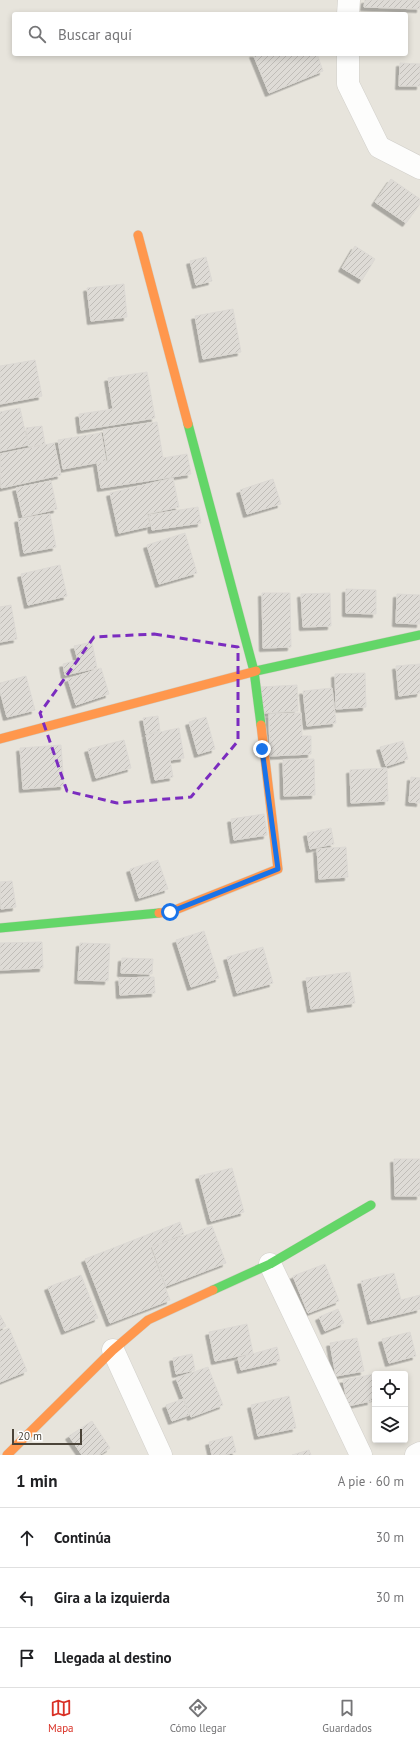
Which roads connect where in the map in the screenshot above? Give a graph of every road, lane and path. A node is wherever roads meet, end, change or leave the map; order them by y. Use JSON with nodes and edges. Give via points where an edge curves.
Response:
{"nodes":[{"id":1,"x":348,"y":0,"type":"edge"},
{"id":2,"x":348,"y":12,"type":"edge"},
{"id":3,"x":348,"y":56,"type":"edge"},
{"id":4,"x":420,"y":168,"type":"edge"},
{"id":5,"x":138,"y":235,"type":"dead end"},
{"id":6,"x":420,"y":635,"type":"edge"},
{"id":7,"x":254,"y":671,"type":"junction"},
{"id":8,"x":0,"y":739,"type":"edge"},
{"id":9,"x":0,"y":928,"type":"edge"},
{"id":10,"x":371,"y":1205,"type":"dead end"},
{"id":11,"x":270,"y":1264,"type":"junction"},
{"id":12,"x":113,"y":1350,"type":"junction"},
{"id":13,"x":420,"y":1453,"type":"edge"},
{"id":14,"x":6,"y":1455,"type":"edge"},
{"id":15,"x":161,"y":1455,"type":"edge"},
{"id":16,"x":361,"y":1455,"type":"edge"},
{"id":17,"x":416,"y":1455,"type":"edge"}],
"edges":[{"from":1,"to":2,"type":"street"},
{"from":3,"to":4,"type":"street","via":[[348,84],[379,148]]},
{"from":5,"to":7,"type":"street"},
{"from":6,"to":7,"type":"street"},
{"from":7,"to":8,"type":"street"},
{"from":7,"to":9,"type":"street","via":[[278,869],[170,912]]},
{"from":10,"to":11,"type":"street"},
{"from":11,"to":12,"type":"street","via":[[148,1320]]},
{"from":11,"to":16,"type":"street"},
{"from":12,"to":14,"type":"street"},
{"from":12,"to":15,"type":"street"},
{"from":13,"to":17,"type":"street"}]}
